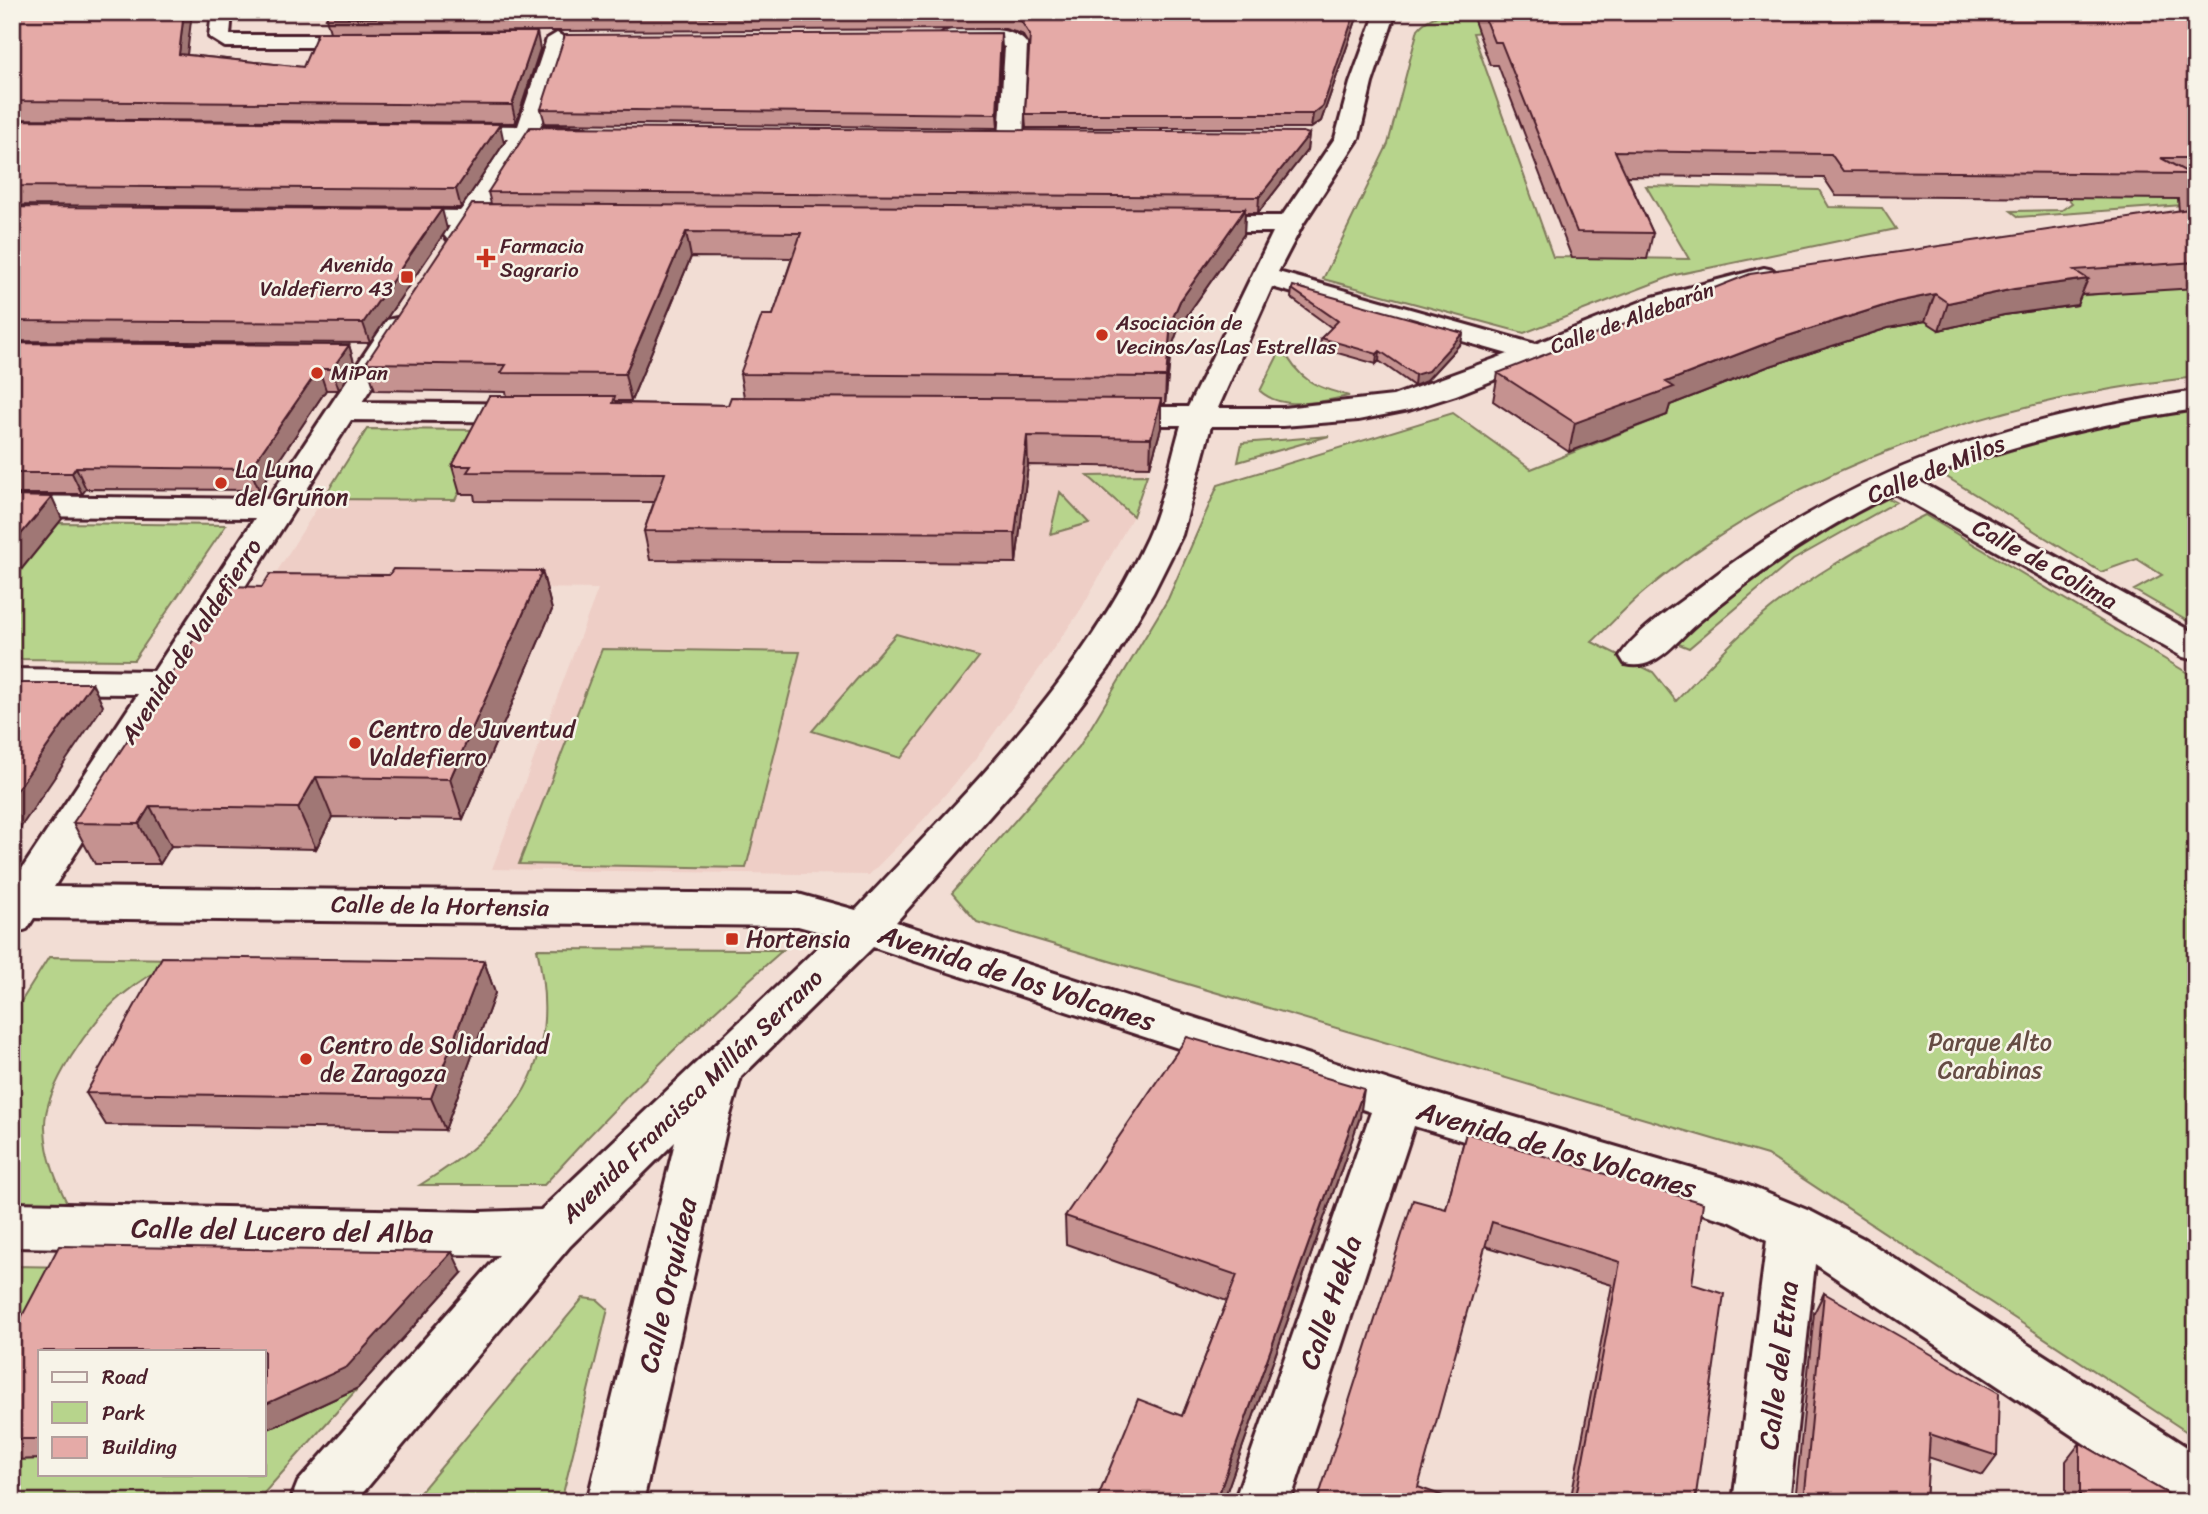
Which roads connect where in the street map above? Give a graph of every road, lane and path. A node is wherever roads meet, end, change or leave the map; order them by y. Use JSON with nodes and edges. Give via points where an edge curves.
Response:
{"nodes":[{"id":1,"x":222,"y":12,"type":"edge"},
{"id":2,"x":947,"y":12,"type":"edge"},
{"id":3,"x":1386,"y":12,"type":"edge"},
{"id":4,"x":392,"y":40,"type":"edge"},
{"id":5,"x":530,"y":40,"type":"edge"},
{"id":6,"x":428,"y":132,"type":"edge"},
{"id":7,"x":525,"y":133,"type":"junction"},
{"id":8,"x":594,"y":134,"type":"edge"},
{"id":9,"x":1315,"y":137,"type":"edge"},
{"id":10,"x":983,"y":138,"type":"edge"},
{"id":11,"x":1011,"y":138,"type":"junction"},
{"id":12,"x":1039,"y":138,"type":"edge"},
{"id":13,"x":1347,"y":138,"type":"junction"},
{"id":14,"x":372,"y":218,"type":"edge"},
{"id":15,"x":469,"y":218,"type":"junction"},
{"id":16,"x":538,"y":219,"type":"edge"},
{"id":17,"x":1170,"y":224,"type":"edge"},
{"id":18,"x":1290,"y":225,"type":"junction"},
{"id":19,"x":443,"y":257,"type":"edge"},
{"id":20,"x":1795,"y":270,"type":"edge"},
{"id":21,"x":1263,"y":276,"type":"junction"},
{"id":22,"x":415,"y":299,"type":"edge"},
{"id":23,"x":1536,"y":353,"type":"junction"},
{"id":24,"x":2196,"y":400,"type":"edge"},
{"id":25,"x":342,"y":411,"type":"junction"},
{"id":26,"x":564,"y":413,"type":"edge"},
{"id":27,"x":1199,"y":415,"type":"junction"},
{"id":28,"x":1076,"y":416,"type":"edge"},
{"id":29,"x":1894,"y":480,"type":"junction"},
{"id":30,"x":12,"y":506,"type":"edge"},
{"id":31,"x":278,"y":509,"type":"junction"},
{"id":32,"x":2196,"y":649,"type":"edge"},
{"id":33,"x":1638,"y":656,"type":"dead end"},
{"id":34,"x":12,"y":681,"type":"edge"},
{"id":35,"x":164,"y":683,"type":"junction"},
{"id":36,"x":16,"y":907,"type":"edge"},
{"id":37,"x":865,"y":928,"type":"junction"},
{"id":38,"x":720,"y":1070,"type":"junction"},
{"id":39,"x":1398,"y":1102,"type":"junction"},
{"id":40,"x":12,"y":1225,"type":"edge"},
{"id":41,"x":1794,"y":1227,"type":"junction"},
{"id":42,"x":552,"y":1231,"type":"junction"},
{"id":43,"x":2196,"y":1485,"type":"edge"},
{"id":44,"x":318,"y":1502,"type":"edge"},
{"id":45,"x":615,"y":1502,"type":"edge"},
{"id":46,"x":1262,"y":1502,"type":"edge"},
{"id":47,"x":1762,"y":1502,"type":"edge"}],
"edges":[{"from":1,"to":4,"type":"street","via":[[219,37],[225,41]]},
{"from":2,"to":11,"type":"street","via":[[938,36],[996,36],[1016,44]]},
{"from":3,"to":13,"type":"street","name":"Avenida Francisca Millán Serrano"},
{"from":5,"to":7,"type":"street","via":[[564,39]]},
{"from":6,"to":7,"type":"street"},
{"from":7,"to":8,"type":"street"},
{"from":7,"to":15,"type":"street"},
{"from":9,"to":13,"type":"street"},
{"from":10,"to":11,"type":"street"},
{"from":11,"to":12,"type":"street"},
{"from":13,"to":18,"type":"street","name":"Avenida Francisca Millán Serrano"},
{"from":14,"to":15,"type":"street"},
{"from":15,"to":16,"type":"street"},
{"from":15,"to":19,"type":"street"},
{"from":17,"to":18,"type":"street"},
{"from":18,"to":21,"type":"street","name":"Avenida Francisca Millán Serrano"},
{"from":20,"to":23,"type":"street","name":"Calle de Aldebarán","via":[[1663,303]]},
{"from":21,"to":23,"type":"street"},
{"from":21,"to":27,"type":"street","name":"Avenida Francisca Millán Serrano"},
{"from":22,"to":25,"type":"street","name":"Avenida de Valdefierro","via":[[365,355]]},
{"from":23,"to":27,"type":"street","name":"Calle de Aldebarán","via":[[1398,404],[1315,415]]},
{"from":24,"to":29,"type":"street","name":"Calle de Milos","via":[[2026,434]]},
{"from":25,"to":26,"type":"street"},
{"from":25,"to":31,"type":"street","name":"Avenida de Valdefierro"},
{"from":27,"to":28,"type":"street","name":"Calle de Aldebarán"},
{"from":27,"to":37,"type":"street","name":"Avenida Francisca Millán Serrano","via":[[1164,535],[1136,593],[1090,669],[1023,754]]},
{"from":29,"to":32,"type":"street","name":"Calle de Colima"},
{"from":29,"to":33,"type":"street","name":"Calle de Milos","via":[[1756,561]]},
{"from":30,"to":31,"type":"street"},
{"from":31,"to":35,"type":"street","name":"Avenida de Valdefierro"},
{"from":34,"to":35,"type":"street"},
{"from":35,"to":36,"type":"street","name":"Avenida de Valdefierro"},
{"from":36,"to":37,"type":"street","name":"Calle de la Hortensia","via":[[798,910]]},
{"from":37,"to":38,"type":"street","name":"Avenida Francisca Millán Serrano"},
{"from":37,"to":39,"type":"street","name":"Avenida de los Volcanes"},
{"from":38,"to":42,"type":"street","name":"Avenida Francisca Millán Serrano"},
{"from":38,"to":45,"type":"street","name":"Calle Orquídea"},
{"from":39,"to":41,"type":"street","name":"Avenida de los Volcanes","via":[[1744,1205]]},
{"from":39,"to":46,"type":"street","name":"Calle Hekla"},
{"from":40,"to":42,"type":"street","name":"Calle del Lucero del Alba","via":[[479,1234]]},
{"from":41,"to":43,"type":"street","name":"Avenida de los Volcanes","via":[[1846,1255]]},
{"from":41,"to":47,"type":"street","name":"Calle del Etna"},
{"from":42,"to":44,"type":"street","name":"Avenida Francisca Millán Serrano"}]}
